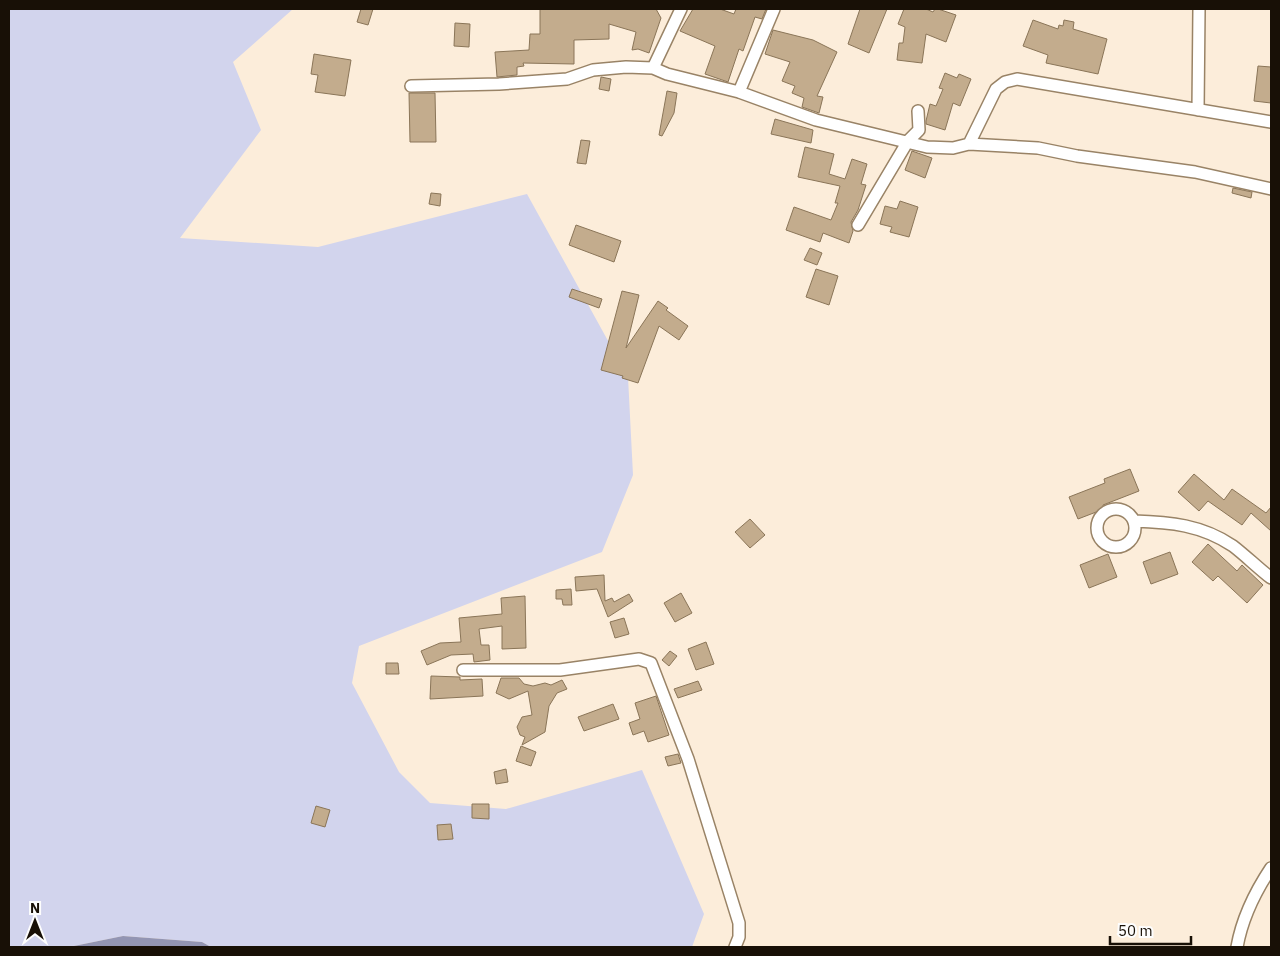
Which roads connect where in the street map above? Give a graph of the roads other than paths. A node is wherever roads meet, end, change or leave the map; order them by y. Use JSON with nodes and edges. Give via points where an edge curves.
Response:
{"nodes":[{"id":1,"x":681,"y":9,"type":"edge"},
{"id":2,"x":774,"y":9,"type":"edge"},
{"id":3,"x":1199,"y":9,"type":"edge"},
{"id":4,"x":653,"y":68,"type":"junction"},
{"id":5,"x":411,"y":86,"type":"dead end"},
{"id":6,"x":740,"y":92,"type":"junction"},
{"id":7,"x":1198,"y":110,"type":"junction"},
{"id":8,"x":918,"y":111,"type":"dead end"},
{"id":9,"x":1271,"y":122,"type":"edge"},
{"id":10,"x":908,"y":141,"type":"junction"},
{"id":11,"x":969,"y":144,"type":"junction"},
{"id":12,"x":1271,"y":189,"type":"edge"},
{"id":13,"x":858,"y":224,"type":"dead end"},
{"id":14,"x":1134,"y":521,"type":"dead end"},
{"id":15,"x":1271,"y":578,"type":"edge"},
{"id":16,"x":463,"y":670,"type":"dead end"},
{"id":17,"x":1271,"y":868,"type":"edge"},
{"id":18,"x":735,"y":947,"type":"edge"},
{"id":19,"x":1237,"y":947,"type":"edge"}],
"edges":[{"from":1,"to":4,"type":"street"},
{"from":2,"to":6,"type":"street"},
{"from":3,"to":7,"type":"street"},
{"from":4,"to":5,"type":"street","via":[[593,70],[557,80]]},
{"from":4,"to":6,"type":"street"},
{"from":6,"to":10,"type":"street","via":[[816,120]]},
{"from":7,"to":9,"type":"street"},
{"from":7,"to":11,"type":"street","via":[[1017,79],[996,89]]},
{"from":8,"to":10,"type":"street","via":[[919,130]]},
{"from":10,"to":11,"type":"street","via":[[943,149]]},
{"from":10,"to":13,"type":"street"},
{"from":11,"to":12,"type":"street","via":[[1038,148],[1195,172]]},
{"from":14,"to":15,"type":"street","via":[[1167,522],[1204,530],[1233,546]]},
{"from":16,"to":18,"type":"street","via":[[560,670],[639,659],[651,663],[688,759],[740,923],[740,937]]},
{"from":17,"to":19,"type":"street","via":[[1250,904]]}]}
